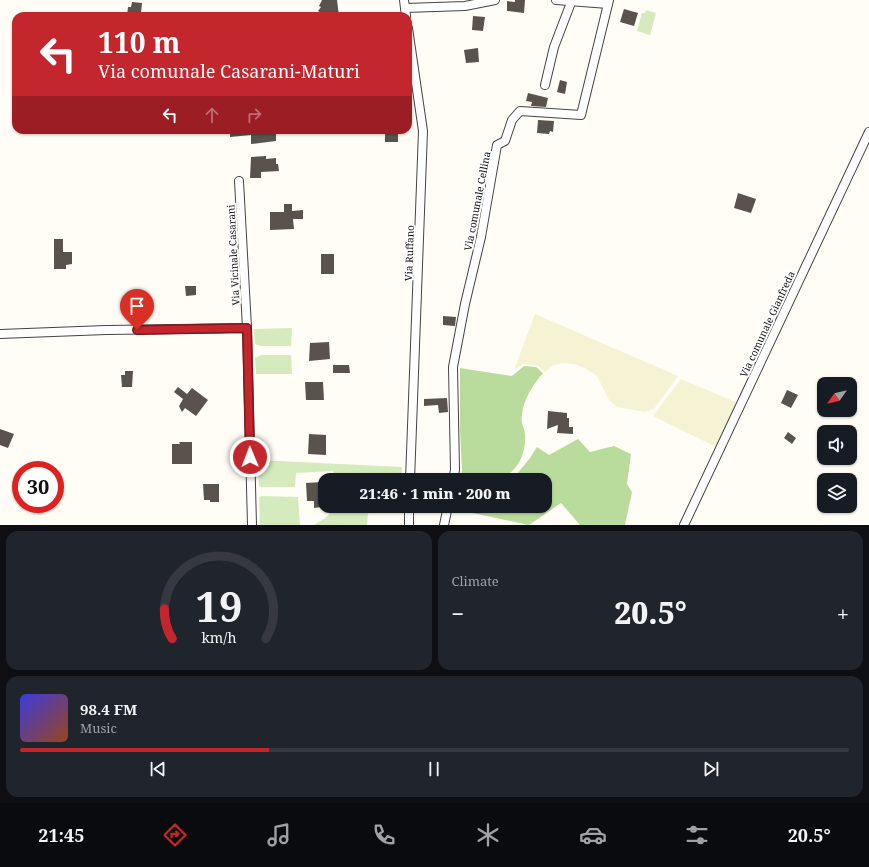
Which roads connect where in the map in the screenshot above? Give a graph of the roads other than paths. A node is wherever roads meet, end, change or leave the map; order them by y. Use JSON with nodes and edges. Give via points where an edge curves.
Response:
{"nodes":[{"id":1,"x":495,"y":0,"type":"edge"},
{"id":2,"x":556,"y":0,"type":"edge"},
{"id":3,"x":572,"y":1,"type":"edge"},
{"id":4,"x":608,"y":2,"type":"edge"},
{"id":5,"x":405,"y":8,"type":"edge"},
{"id":6,"x":412,"y":57,"type":"edge"},
{"id":7,"x":545,"y":85,"type":"dead end"},
{"id":8,"x":869,"y":132,"type":"edge"},
{"id":9,"x":239,"y":181,"type":"dead end"},
{"id":10,"x":247,"y":328,"type":"junction"},
{"id":11,"x":0,"y":334,"type":"edge"},
{"id":12,"x":410,"y":473,"type":"edge"},
{"id":13,"x":454,"y":473,"type":"edge"},
{"id":14,"x":409,"y":513,"type":"edge"},
{"id":15,"x":447,"y":513,"type":"edge"},
{"id":16,"x":252,"y":525,"type":"edge"},
{"id":17,"x":409,"y":525,"type":"edge"},
{"id":18,"x":444,"y":525,"type":"edge"},
{"id":19,"x":684,"y":525,"type":"edge"}],
"edges":[{"from":1,"to":5,"type":"street","via":[[465,6]]},
{"from":2,"to":3,"type":"street"},
{"from":3,"to":4,"type":"street"},
{"from":3,"to":7,"type":"street","via":[[554,47]]},
{"from":4,"to":13,"type":"street","name":"Via comunale Cellina","via":[[581,115],[520,112],[512,120],[505,141],[498,145],[453,367]]},
{"from":6,"to":12,"type":"street","name":"Via Ruffano","via":[[422,131]]},
{"from":8,"to":19,"type":"street","name":"Via comunale Gianfreda"},
{"from":9,"to":10,"type":"street","name":"Via Vicinale Casarani"},
{"from":10,"to":11,"type":"street"},
{"from":10,"to":16,"type":"street","name":"Via Vicinale Casarani"},
{"from":14,"to":17,"type":"street"},
{"from":15,"to":18,"type":"street"}]}
